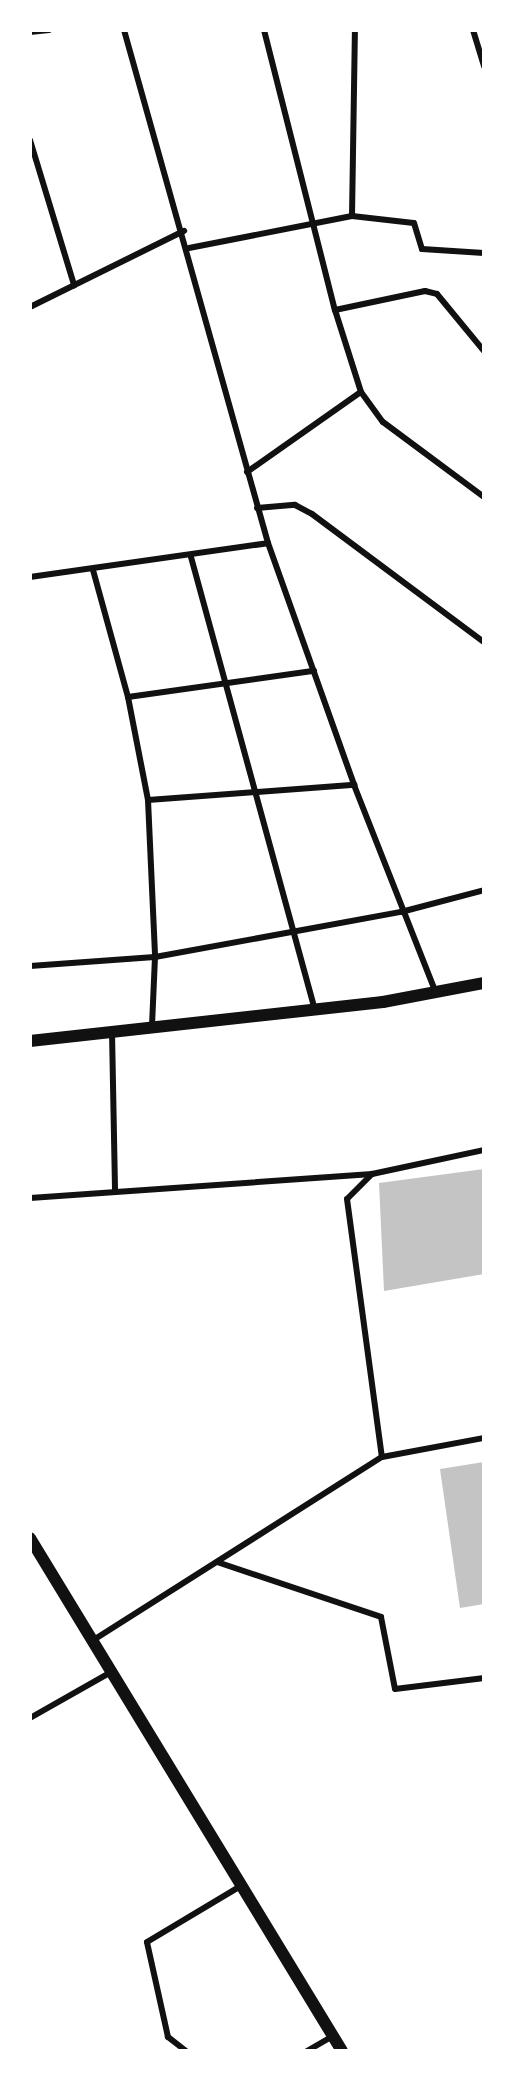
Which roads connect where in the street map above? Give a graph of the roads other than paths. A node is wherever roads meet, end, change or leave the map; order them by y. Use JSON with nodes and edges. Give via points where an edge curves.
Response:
{"nodes":[{"id":1,"x":49,"y":30,"type":"edge"},
{"id":2,"x":124,"y":30,"type":"edge"},
{"id":3,"x":264,"y":30,"type":"edge"},
{"id":4,"x":355,"y":30,"type":"edge"},
{"id":5,"x":473,"y":30,"type":"edge"},
{"id":6,"x":30,"y":32,"type":"edge"},
{"id":7,"x":484,"y":66,"type":"edge"},
{"id":8,"x":30,"y":140,"type":"edge"},
{"id":9,"x":352,"y":216,"type":"junction"},
{"id":10,"x":314,"y":227,"type":"junction"},
{"id":11,"x":184,"y":231,"type":"junction"},
{"id":12,"x":189,"y":248,"type":"junction"},
{"id":13,"x":484,"y":254,"type":"edge"},
{"id":14,"x":74,"y":285,"type":"junction"},
{"id":15,"x":30,"y":307,"type":"edge"},
{"id":16,"x":335,"y":310,"type":"junction"},
{"id":17,"x":484,"y":351,"type":"edge"},
{"id":18,"x":361,"y":392,"type":"junction"},
{"id":19,"x":247,"y":472,"type":"junction"},
{"id":20,"x":484,"y":497,"type":"edge"},
{"id":21,"x":257,"y":508,"type":"junction"},
{"id":22,"x":268,"y":543,"type":"junction"},
{"id":23,"x":191,"y":557,"type":"junction"},
{"id":24,"x":93,"y":570,"type":"junction"},
{"id":25,"x":30,"y":577,"type":"edge"},
{"id":26,"x":484,"y":642,"type":"edge"},
{"id":27,"x":314,"y":671,"type":"junction"},
{"id":28,"x":226,"y":686,"type":"junction"},
{"id":29,"x":128,"y":698,"type":"junction"},
{"id":30,"x":354,"y":785,"type":"junction"},
{"id":31,"x":256,"y":792,"type":"junction"},
{"id":32,"x":148,"y":800,"type":"junction"},
{"id":33,"x":484,"y":890,"type":"edge"},
{"id":34,"x":401,"y":912,"type":"junction"},
{"id":35,"x":293,"y":931,"type":"junction"},
{"id":36,"x":155,"y":957,"type":"junction"},
{"id":37,"x":30,"y":966,"type":"edge"},
{"id":38,"x":484,"y":983,"type":"edge"},
{"id":39,"x":436,"y":993,"type":"junction"},
{"id":40,"x":315,"y":1010,"type":"junction"},
{"id":41,"x":152,"y":1028,"type":"junction"},
{"id":42,"x":112,"y":1032,"type":"junction"},
{"id":43,"x":30,"y":1041,"type":"edge"},
{"id":44,"x":484,"y":1150,"type":"edge"},
{"id":45,"x":372,"y":1174,"type":"junction"},
{"id":46,"x":115,"y":1192,"type":"junction"},
{"id":47,"x":30,"y":1198,"type":"edge"},
{"id":48,"x":484,"y":1438,"type":"edge"},
{"id":49,"x":382,"y":1457,"type":"junction"},
{"id":50,"x":30,"y":1538,"type":"edge"},
{"id":51,"x":217,"y":1562,"type":"junction"},
{"id":52,"x":94,"y":1639,"type":"junction"},
{"id":53,"x":113,"y":1671,"type":"junction"},
{"id":54,"x":484,"y":1678,"type":"edge"},
{"id":55,"x":30,"y":1718,"type":"edge"},
{"id":56,"x":239,"y":1887,"type":"junction"},
{"id":57,"x":333,"y":2036,"type":"junction"},
{"id":58,"x":186,"y":2051,"type":"edge"},
{"id":59,"x":307,"y":2051,"type":"edge"},
{"id":60,"x":342,"y":2051,"type":"edge"}],
"edges":[{"from":1,"to":6,"type":"street"},
{"from":2,"to":11,"type":"street"},
{"from":3,"to":10,"type":"street"},
{"from":4,"to":9,"type":"street"},
{"from":5,"to":7,"type":"street"},
{"from":8,"to":14,"type":"street"},
{"from":9,"to":10,"type":"street"},
{"from":9,"to":13,"type":"street","via":[[414,223],[422,249]]},
{"from":10,"to":12,"type":"street"},
{"from":10,"to":16,"type":"street"},
{"from":11,"to":12,"type":"street"},
{"from":11,"to":14,"type":"street"},
{"from":12,"to":19,"type":"street"},
{"from":14,"to":15,"type":"street"},
{"from":16,"to":17,"type":"street","via":[[425,291],[442,299]]},
{"from":16,"to":18,"type":"street"},
{"from":18,"to":19,"type":"street"},
{"from":18,"to":20,"type":"street","via":[[383,422]]},
{"from":19,"to":21,"type":"street"},
{"from":21,"to":22,"type":"street"},
{"from":21,"to":26,"type":"street","via":[[295,505],[312,514]]},
{"from":22,"to":23,"type":"street"},
{"from":22,"to":27,"type":"street"},
{"from":23,"to":24,"type":"street"},
{"from":23,"to":28,"type":"street"},
{"from":24,"to":25,"type":"street"},
{"from":24,"to":29,"type":"street"},
{"from":27,"to":28,"type":"street"},
{"from":27,"to":30,"type":"street"},
{"from":28,"to":29,"type":"street"},
{"from":28,"to":31,"type":"street"},
{"from":29,"to":32,"type":"street"},
{"from":30,"to":31,"type":"street"},
{"from":30,"to":34,"type":"street"},
{"from":31,"to":32,"type":"street"},
{"from":31,"to":35,"type":"street"},
{"from":32,"to":36,"type":"street"},
{"from":33,"to":34,"type":"street"},
{"from":34,"to":35,"type":"street"},
{"from":34,"to":39,"type":"street"},
{"from":35,"to":36,"type":"street"},
{"from":35,"to":40,"type":"street"},
{"from":36,"to":37,"type":"street"},
{"from":36,"to":41,"type":"street"},
{"from":38,"to":39,"type":"main road"},
{"from":39,"to":40,"type":"main road"},
{"from":40,"to":41,"type":"main road"},
{"from":41,"to":42,"type":"main road"},
{"from":42,"to":43,"type":"main road"},
{"from":42,"to":46,"type":"street"},
{"from":44,"to":45,"type":"street"},
{"from":45,"to":46,"type":"street"},
{"from":45,"to":49,"type":"street","via":[[347,1199]]},
{"from":46,"to":47,"type":"street"},
{"from":48,"to":49,"type":"street"},
{"from":49,"to":51,"type":"street"},
{"from":50,"to":52,"type":"main road"},
{"from":51,"to":52,"type":"street"},
{"from":51,"to":54,"type":"street","via":[[381,1617],[394,1689]]},
{"from":52,"to":53,"type":"main road"},
{"from":53,"to":55,"type":"street"},
{"from":53,"to":56,"type":"main road"},
{"from":56,"to":57,"type":"main road"},
{"from":56,"to":58,"type":"street","via":[[147,1942],[168,2037]]},
{"from":57,"to":59,"type":"street"},
{"from":57,"to":60,"type":"main road"}]}
